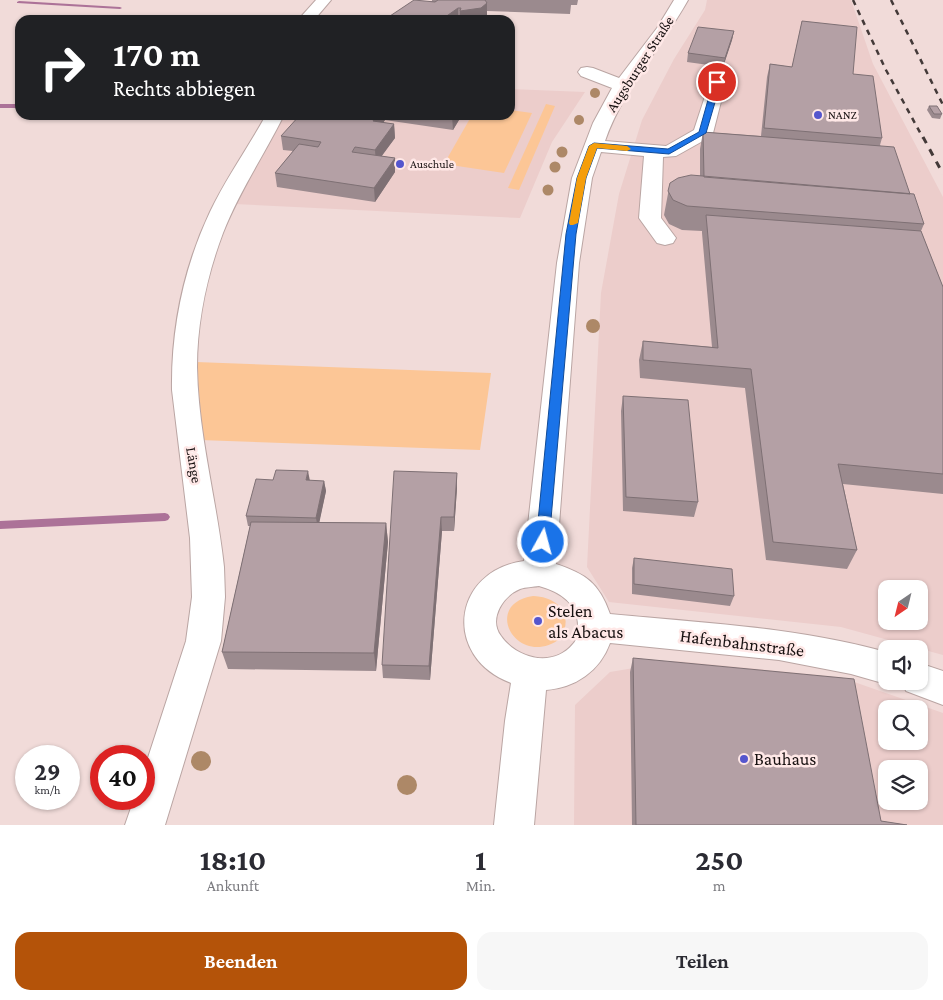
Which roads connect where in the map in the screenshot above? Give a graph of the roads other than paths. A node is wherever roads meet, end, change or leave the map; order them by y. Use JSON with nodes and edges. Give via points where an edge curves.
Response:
{"nodes":[{"id":1,"x":324,"y":0,"type":"edge"},
{"id":2,"x":681,"y":0,"type":"edge"},
{"id":3,"x":310,"y":15,"type":"edge"},
{"id":4,"x":587,"y":72,"type":"dead end"},
{"id":5,"x":717,"y":82,"type":"dead end"},
{"id":6,"x":622,"y":86,"type":"junction"},
{"id":7,"x":272,"y":120,"type":"edge"},
{"id":8,"x":594,"y":146,"type":"junction"},
{"id":9,"x":654,"y":151,"type":"junction"},
{"id":10,"x":665,"y":238,"type":"dead end"},
{"id":11,"x":539,"y":573,"type":"junction"},
{"id":12,"x":597,"y":627,"type":"junction"},
{"id":13,"x":878,"y":665,"type":"edge"},
{"id":14,"x":530,"y":674,"type":"junction"},
{"id":15,"x":928,"y":682,"type":"edge"},
{"id":16,"x":943,"y":688,"type":"edge"},
{"id":17,"x":145,"y":825,"type":"edge"},
{"id":18,"x":514,"y":825,"type":"edge"}],
"edges":[{"from":1,"to":3,"type":"street"},
{"from":2,"to":6,"type":"street","name":"Augsburger Straße"},
{"from":4,"to":6,"type":"street"},
{"from":5,"to":9,"type":"street","via":[[702,133],[669,152]]},
{"from":6,"to":8,"type":"street","name":"Augsburger Straße"},
{"from":7,"to":17,"type":"street","name":"Länge","via":[[231,191],[209,241],[196,286],[187,336],[184,388],[209,572],[206,628]]},
{"from":8,"to":9,"type":"street"},
{"from":8,"to":11,"type":"street","name":"Augsburger Straße","via":[[582,178],[571,234]]},
{"from":9,"to":10,"type":"street","via":[[650,218]]},
{"from":11,"to":12,"type":"street","via":[[560,578],[578,589],[591,605]]},
{"from":11,"to":14,"type":"street","via":[[518,576],[499,584],[486,598],[480,616],[482,635],[491,653],[508,667]]},
{"from":12,"to":13,"type":"street","name":"Hafenbahnstraße","via":[[756,642]]},
{"from":12,"to":14,"type":"street","via":[[592,645],[578,663],[556,673]]},
{"from":14,"to":18,"type":"street"},
{"from":15,"to":16,"type":"street"}]}
